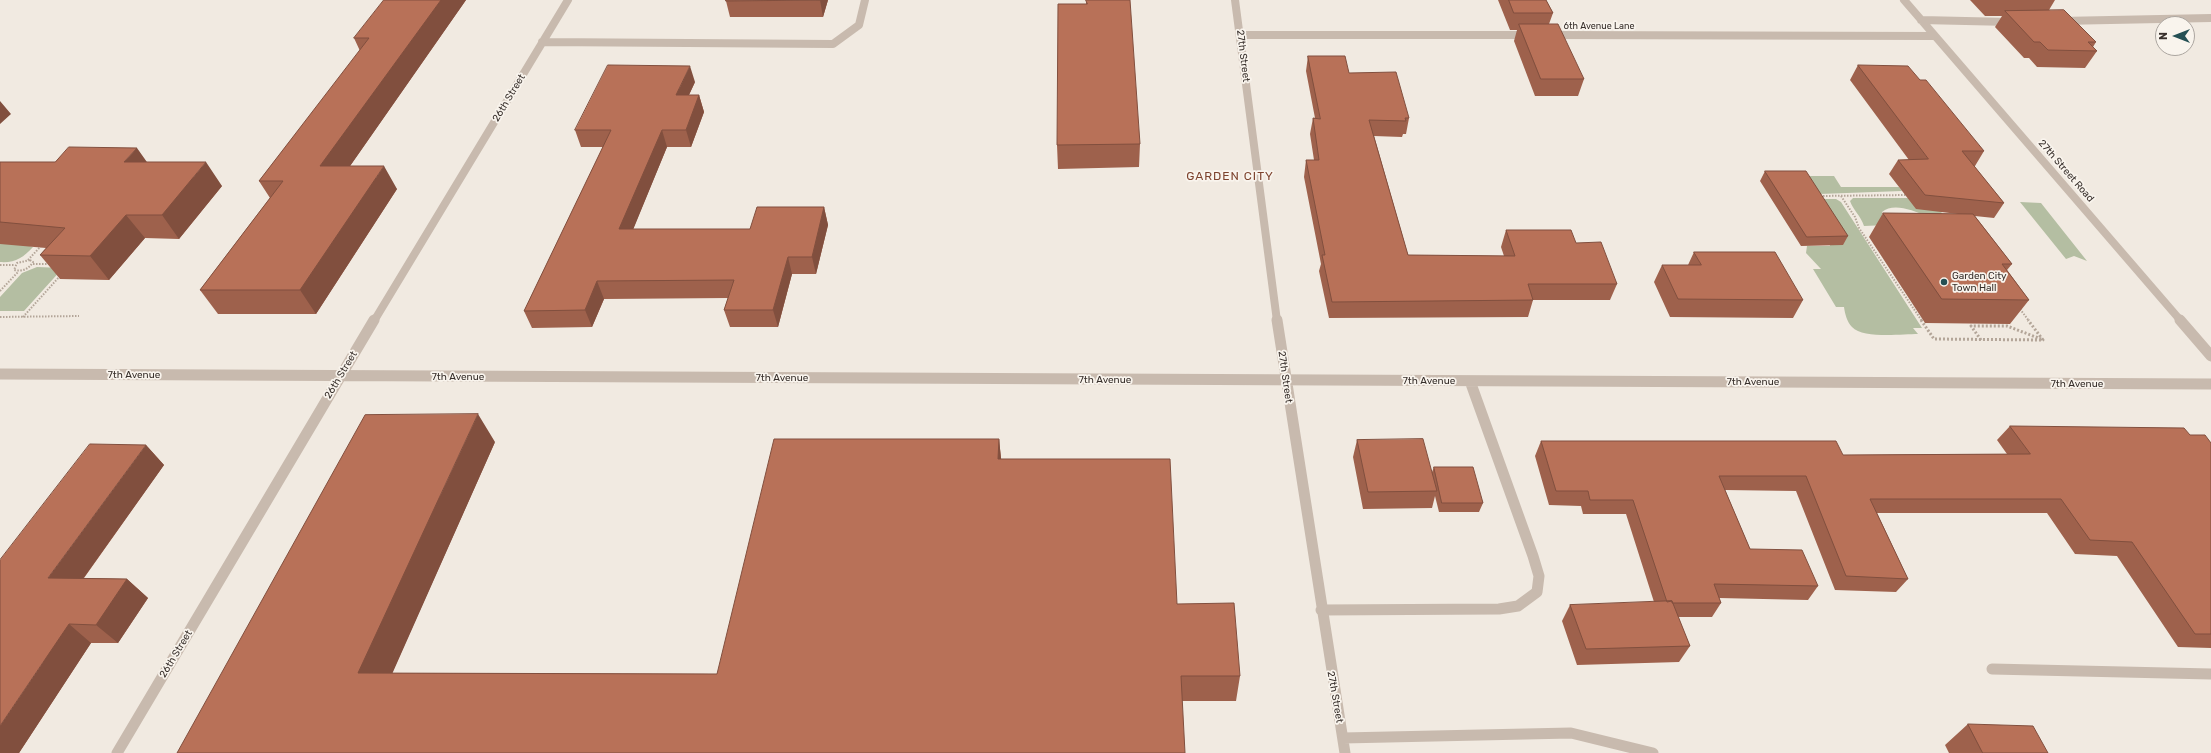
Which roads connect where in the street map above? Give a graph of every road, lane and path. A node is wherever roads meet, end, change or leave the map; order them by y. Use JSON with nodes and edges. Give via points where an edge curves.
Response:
{"nodes":[{"id":1,"x":568,"y":0,"type":"edge"},
{"id":2,"x":865,"y":0,"type":"edge"},
{"id":3,"x":1235,"y":0,"type":"edge"},
{"id":4,"x":1904,"y":0,"type":"edge"},
{"id":5,"x":2211,"y":18,"type":"edge"},
{"id":6,"x":1920,"y":20,"type":"junction"},
{"id":7,"x":2052,"y":21,"type":"edge"},
{"id":8,"x":2020,"y":22,"type":"edge"},
{"id":9,"x":1240,"y":35,"type":"junction"},
{"id":10,"x":1934,"y":36,"type":"junction"},
{"id":11,"x":542,"y":42,"type":"junction"},
{"id":12,"x":1910,"y":195,"type":"dead end"},
{"id":13,"x":1816,"y":196,"type":"edge"},
{"id":14,"x":1841,"y":196,"type":"junction"},
{"id":15,"x":43,"y":244,"type":"edge"},
{"id":16,"x":28,"y":260,"type":"junction"},
{"id":17,"x":33,"y":264,"type":"junction"},
{"id":18,"x":55,"y":264,"type":"edge"},
{"id":19,"x":0,"y":265,"type":"edge"},
{"id":20,"x":15,"y":265,"type":"junction"},
{"id":21,"x":65,"y":270,"type":"edge"},
{"id":22,"x":18,"y":271,"type":"junction"},
{"id":23,"x":0,"y":291,"type":"edge"},
{"id":24,"x":2016,"y":305,"type":"edge"},
{"id":25,"x":79,"y":316,"type":"dead end"},
{"id":26,"x":0,"y":317,"type":"edge"},
{"id":27,"x":23,"y":317,"type":"junction"},
{"id":28,"x":1980,"y":340,"type":"junction"},
{"id":29,"x":2043,"y":340,"type":"junction"},
{"id":30,"x":2211,"y":356,"type":"edge"},
{"id":31,"x":0,"y":374,"type":"edge"},
{"id":32,"x":340,"y":376,"type":"junction"},
{"id":33,"x":1285,"y":380,"type":"junction"},
{"id":34,"x":1470,"y":381,"type":"junction"},
{"id":35,"x":2211,"y":384,"type":"edge"},
{"id":36,"x":1321,"y":610,"type":"junction"},
{"id":37,"x":1992,"y":669,"type":"dead end"},
{"id":38,"x":2211,"y":674,"type":"edge"},
{"id":39,"x":1343,"y":738,"type":"junction"},
{"id":40,"x":117,"y":753,"type":"edge"},
{"id":41,"x":1345,"y":753,"type":"edge"},
{"id":42,"x":1652,"y":753,"type":"edge"}],
"edges":[{"from":1,"to":11,"type":"street","name":"26th Street"},
{"from":2,"to":11,"type":"street","via":[[859,25],[833,44]]},
{"from":3,"to":9,"type":"street","name":"27th Street"},
{"from":4,"to":6,"type":"street","name":"27th Street Road"},
{"from":5,"to":7,"type":"street"},
{"from":6,"to":8,"type":"street"},
{"from":6,"to":10,"type":"street","name":"27th Street Road"},
{"from":9,"to":10,"type":"street","name":"6th Avenue Lane"},
{"from":9,"to":33,"type":"street","name":"27th Street"},
{"from":10,"to":30,"type":"street","name":"27th Street Road"},
{"from":11,"to":32,"type":"street","name":"26th Street"},
{"from":12,"to":14,"type":"path"},
{"from":13,"to":14,"type":"path"},
{"from":14,"to":28,"type":"path","via":[[1934,339]]},
{"from":15,"to":16,"type":"path"},
{"from":16,"to":17,"type":"path"},
{"from":16,"to":20,"type":"path"},
{"from":17,"to":18,"type":"path"},
{"from":17,"to":22,"type":"path"},
{"from":19,"to":20,"type":"path"},
{"from":20,"to":22,"type":"path","via":[[13,268]]},
{"from":21,"to":27,"type":"path"},
{"from":22,"to":23,"type":"path"},
{"from":24,"to":29,"type":"path"},
{"from":25,"to":27,"type":"path"},
{"from":26,"to":27,"type":"path"},
{"from":28,"to":29,"type":"path"},
{"from":28,"to":29,"type":"path","via":[[1971,326],[2007,326]]},
{"from":31,"to":32,"type":"street","name":"7th Avenue"},
{"from":32,"to":33,"type":"street","name":"7th Avenue"},
{"from":32,"to":40,"type":"street","name":"26th Street"},
{"from":33,"to":34,"type":"street","name":"7th Avenue"},
{"from":33,"to":36,"type":"street","name":"27th Street"},
{"from":34,"to":35,"type":"street","name":"7th Avenue"},
{"from":34,"to":36,"type":"street","via":[[1533,556],[1539,576],[1537,592],[1518,606],[1499,609]]},
{"from":36,"to":39,"type":"street","name":"27th Street"},
{"from":37,"to":38,"type":"street"},
{"from":39,"to":41,"type":"street","name":"27th Street"},
{"from":39,"to":42,"type":"street","via":[[1571,733]]}]}
